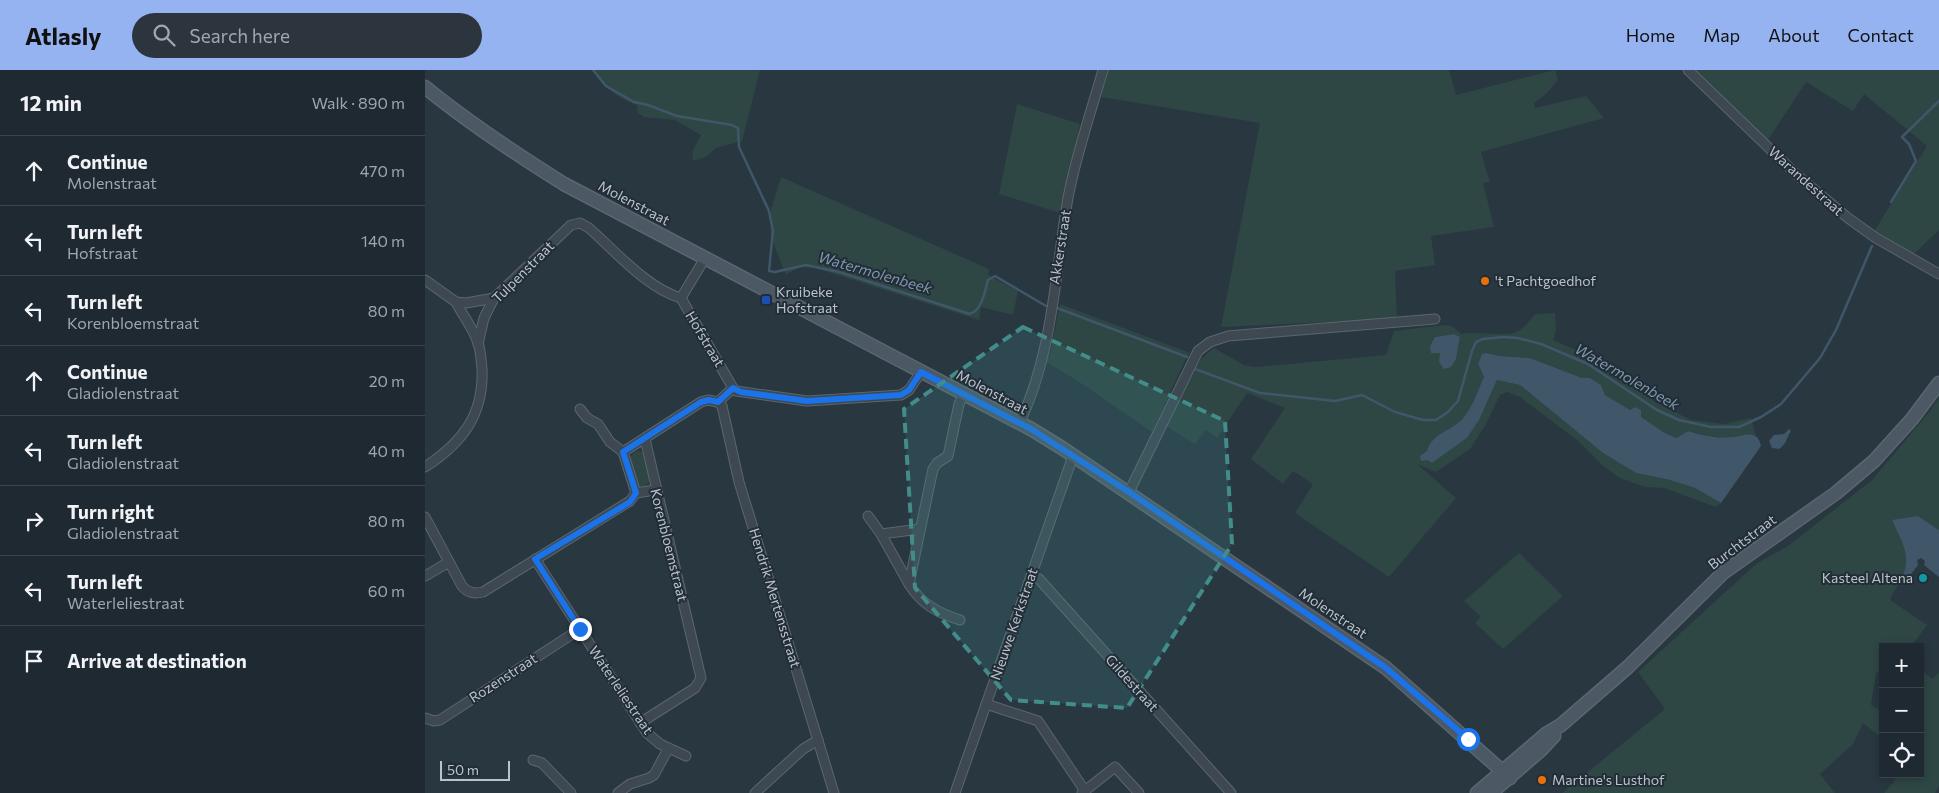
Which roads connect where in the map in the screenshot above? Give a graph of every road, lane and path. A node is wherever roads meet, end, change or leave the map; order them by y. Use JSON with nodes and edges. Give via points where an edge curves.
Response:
{"nodes":[{"id":1,"x":1103,"y":70,"type":"edge"},
{"id":2,"x":1688,"y":70,"type":"edge"},
{"id":3,"x":425,"y":87,"type":"edge"},
{"id":4,"x":564,"y":232,"type":"joint"},
{"id":5,"x":705,"y":258,"type":"junction"},
{"id":6,"x":1939,"y":274,"type":"edge"},
{"id":7,"x":425,"y":280,"type":"edge"},
{"id":8,"x":494,"y":298,"type":"junction"},
{"id":9,"x":681,"y":298,"type":"junction"},
{"id":10,"x":456,"y":302,"type":"junction"},
{"id":11,"x":1435,"y":319,"type":"dead end"},
{"id":12,"x":478,"y":344,"type":"junction"},
{"id":13,"x":921,"y":372,"type":"junction"},
{"id":14,"x":1939,"y":383,"type":"edge"},
{"id":15,"x":733,"y":388,"type":"junction"},
{"id":16,"x":964,"y":394,"type":"junction"},
{"id":17,"x":718,"y":402,"type":"junction"},
{"id":18,"x":581,"y":409,"type":"dead end"},
{"id":19,"x":1019,"y":424,"type":"junction"},
{"id":20,"x":645,"y":439,"type":"junction"},
{"id":21,"x":623,"y":452,"type":"junction"},
{"id":22,"x":1073,"y":456,"type":"junction"},
{"id":23,"x":425,"y":467,"type":"edge"},
{"id":24,"x":655,"y":490,"type":"junction"},
{"id":25,"x":1129,"y":492,"type":"junction"},
{"id":26,"x":636,"y":493,"type":"junction"},
{"id":27,"x":868,"y":516,"type":"dead end"},
{"id":28,"x":425,"y":517,"type":"edge"},
{"id":29,"x":920,"y":529,"type":"junction"},
{"id":30,"x":881,"y":534,"type":"junction"},
{"id":31,"x":535,"y":559,"type":"junction"},
{"id":32,"x":449,"y":562,"type":"junction"},
{"id":33,"x":425,"y":576,"type":"edge"},
{"id":34,"x":1031,"y":576,"type":"junction"},
{"id":35,"x":909,"y":584,"type":"junction"},
{"id":36,"x":961,"y":620,"type":"dead end"},
{"id":37,"x":580,"y":629,"type":"junction"},
{"id":38,"x":986,"y":704,"type":"junction"},
{"id":39,"x":425,"y":718,"type":"edge"},
{"id":40,"x":641,"y":723,"type":"junction"},
{"id":41,"x":818,"y":740,"type":"junction"},
{"id":42,"x":668,"y":749,"type":"junction"},
{"id":43,"x":686,"y":756,"type":"dead end"},
{"id":44,"x":533,"y":760,"type":"dead end"},
{"id":45,"x":1506,"y":774,"type":"junction"},
{"id":46,"x":1084,"y":792,"type":"edge"},
{"id":47,"x":571,"y":793,"type":"edge"},
{"id":48,"x":618,"y":793,"type":"edge"},
{"id":49,"x":755,"y":793,"type":"edge"},
{"id":50,"x":834,"y":793,"type":"edge"},
{"id":51,"x":955,"y":793,"type":"edge"},
{"id":52,"x":1139,"y":793,"type":"edge"},
{"id":53,"x":1231,"y":793,"type":"edge"},
{"id":54,"x":1477,"y":793,"type":"edge"},
{"id":55,"x":1491,"y":793,"type":"edge"}],
"edges":[{"from":1,"to":19,"type":"street","name":"Akkerstraat","via":[[1069,196],[1044,350]]},
{"from":2,"to":6,"type":"street","name":"Warandestraat","via":[[1798,176],[1848,218],[1875,238]]},
{"from":3,"to":5,"type":"street","name":"Molenstraat","via":[[508,149],[564,184]]},
{"from":4,"to":8,"type":"street","name":"Tulpenstraat"},
{"from":4,"to":9,"type":"street","name":"Hofstraat","via":[[576,223],[586,225],[649,280]]},
{"from":5,"to":9,"type":"street","name":"Hofstraat"},
{"from":5,"to":13,"type":"street","name":"Molenstraat"},
{"from":7,"to":10,"type":"street"},
{"from":8,"to":10,"type":"street"},
{"from":8,"to":12,"type":"street","name":"Tulpenstraat","via":[[484,318]]},
{"from":9,"to":15,"type":"street","name":"Hofstraat"},
{"from":10,"to":12,"type":"street","name":"Tulpenstraat"},
{"from":11,"to":25,"type":"street","via":[[1228,336],[1210,342],[1197,351]]},
{"from":12,"to":23,"type":"street","name":"Tulpenstraat","via":[[482,379],[475,414],[458,441]]},
{"from":13,"to":15,"type":"street","via":[[909,390],[901,395],[807,401],[741,392]]},
{"from":13,"to":16,"type":"street","name":"Molenstraat"},
{"from":14,"to":45,"type":"street","name":"Burchtstraat","via":[[1913,419],[1874,461],[1836,493],[1723,573],[1628,667],[1547,734]]},
{"from":15,"to":17,"type":"street"},
{"from":16,"to":19,"type":"street","name":"Molenstraat"},
{"from":16,"to":29,"type":"street","via":[[948,456],[933,469]]},
{"from":17,"to":20,"type":"street","via":[[701,402]]},
{"from":17,"to":41,"type":"street","name":"Hendrik Mertensstraat","via":[[722,406],[739,482]]},
{"from":18,"to":21,"type":"street"},
{"from":19,"to":22,"type":"street","name":"Molenstraat"},
{"from":20,"to":21,"type":"street"},
{"from":20,"to":24,"type":"street","name":"Korenbloemstraat"},
{"from":21,"to":26,"type":"street"},
{"from":22,"to":25,"type":"street","name":"Molenstraat"},
{"from":22,"to":34,"type":"street","name":"Nieuwe Kerkstraat"},
{"from":24,"to":26,"type":"street"},
{"from":24,"to":40,"type":"street","name":"Korenbloemstraat","via":[[701,678],[695,688]]},
{"from":25,"to":45,"type":"street","name":"Molenstraat","via":[[1386,668]]},
{"from":26,"to":31,"type":"street","via":[[630,502]]},
{"from":27,"to":30,"type":"street"},
{"from":28,"to":32,"type":"street"},
{"from":29,"to":30,"type":"street"},
{"from":29,"to":35,"type":"street"},
{"from":30,"to":35,"type":"street"},
{"from":31,"to":32,"type":"street","via":[[477,594],[461,586]]},
{"from":31,"to":37,"type":"street","name":"Waterleliestraat"},
{"from":32,"to":33,"type":"street"},
{"from":34,"to":38,"type":"street","name":"Nieuwe Kerkstraat"},
{"from":34,"to":53,"type":"street","name":"Gildestraat","via":[[1039,579]]},
{"from":35,"to":36,"type":"street","via":[[924,603],[937,612]]},
{"from":37,"to":39,"type":"street","name":"Rozenstraat","via":[[440,720]]},
{"from":37,"to":40,"type":"street","name":"Waterleliestraat"},
{"from":38,"to":46,"type":"street","via":[[1038,721]]},
{"from":38,"to":51,"type":"street","name":"Nieuwe Kerkstraat"},
{"from":40,"to":42,"type":"street","name":"Waterleliestraat","via":[[647,733]]},
{"from":41,"to":49,"type":"street","via":[[803,749]]},
{"from":41,"to":50,"type":"street","name":"Hendrik Mertensstraat"},
{"from":42,"to":43,"type":"street","name":"Waterleliestraat"},
{"from":42,"to":48,"type":"street","via":[[654,775],[629,784]]},
{"from":44,"to":47,"type":"street","via":[[542,763]]},
{"from":45,"to":54,"type":"street"},
{"from":45,"to":55,"type":"street"},
{"from":46,"to":52,"type":"street","via":[[1115,767]]}]}
